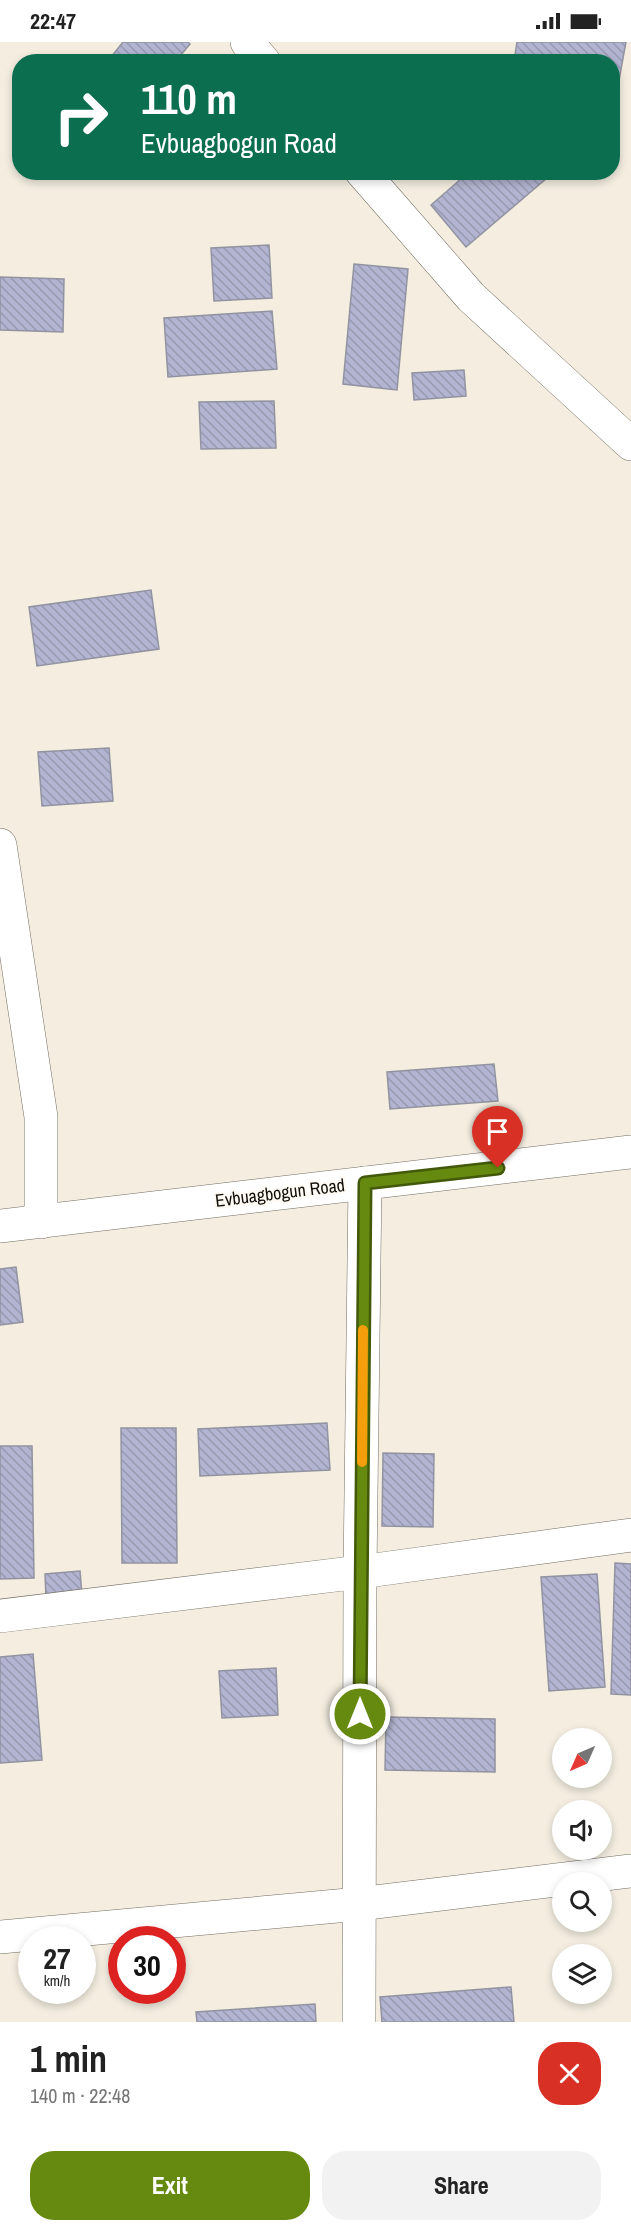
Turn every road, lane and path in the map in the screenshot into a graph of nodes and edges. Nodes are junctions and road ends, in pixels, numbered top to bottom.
1 (247, 42) edge
2 (257, 54) edge
3 (369, 180) edge
4 (631, 444) edge
5 (0, 845) edge
6 (631, 1152) edge
7 (365, 1183) junction
8 (40, 1222) junction
9 (0, 1226) edge
10 (631, 1535) edge
11 (360, 1572) junction
12 (0, 1616) edge
13 (631, 1871) edge
14 (359, 1904) junction
15 (0, 1937) edge
16 (359, 2022) edge

1 - 2 street
3 - 4 street
5 - 8 street
6 - 7 street, Evbuagbogun Road
7 - 8 street, Evbuagbogun Road
7 - 11 street
8 - 9 street, Evbuagbogun Road
10 - 11 street
11 - 12 street
11 - 14 street
13 - 14 street
14 - 15 street
14 - 16 street

